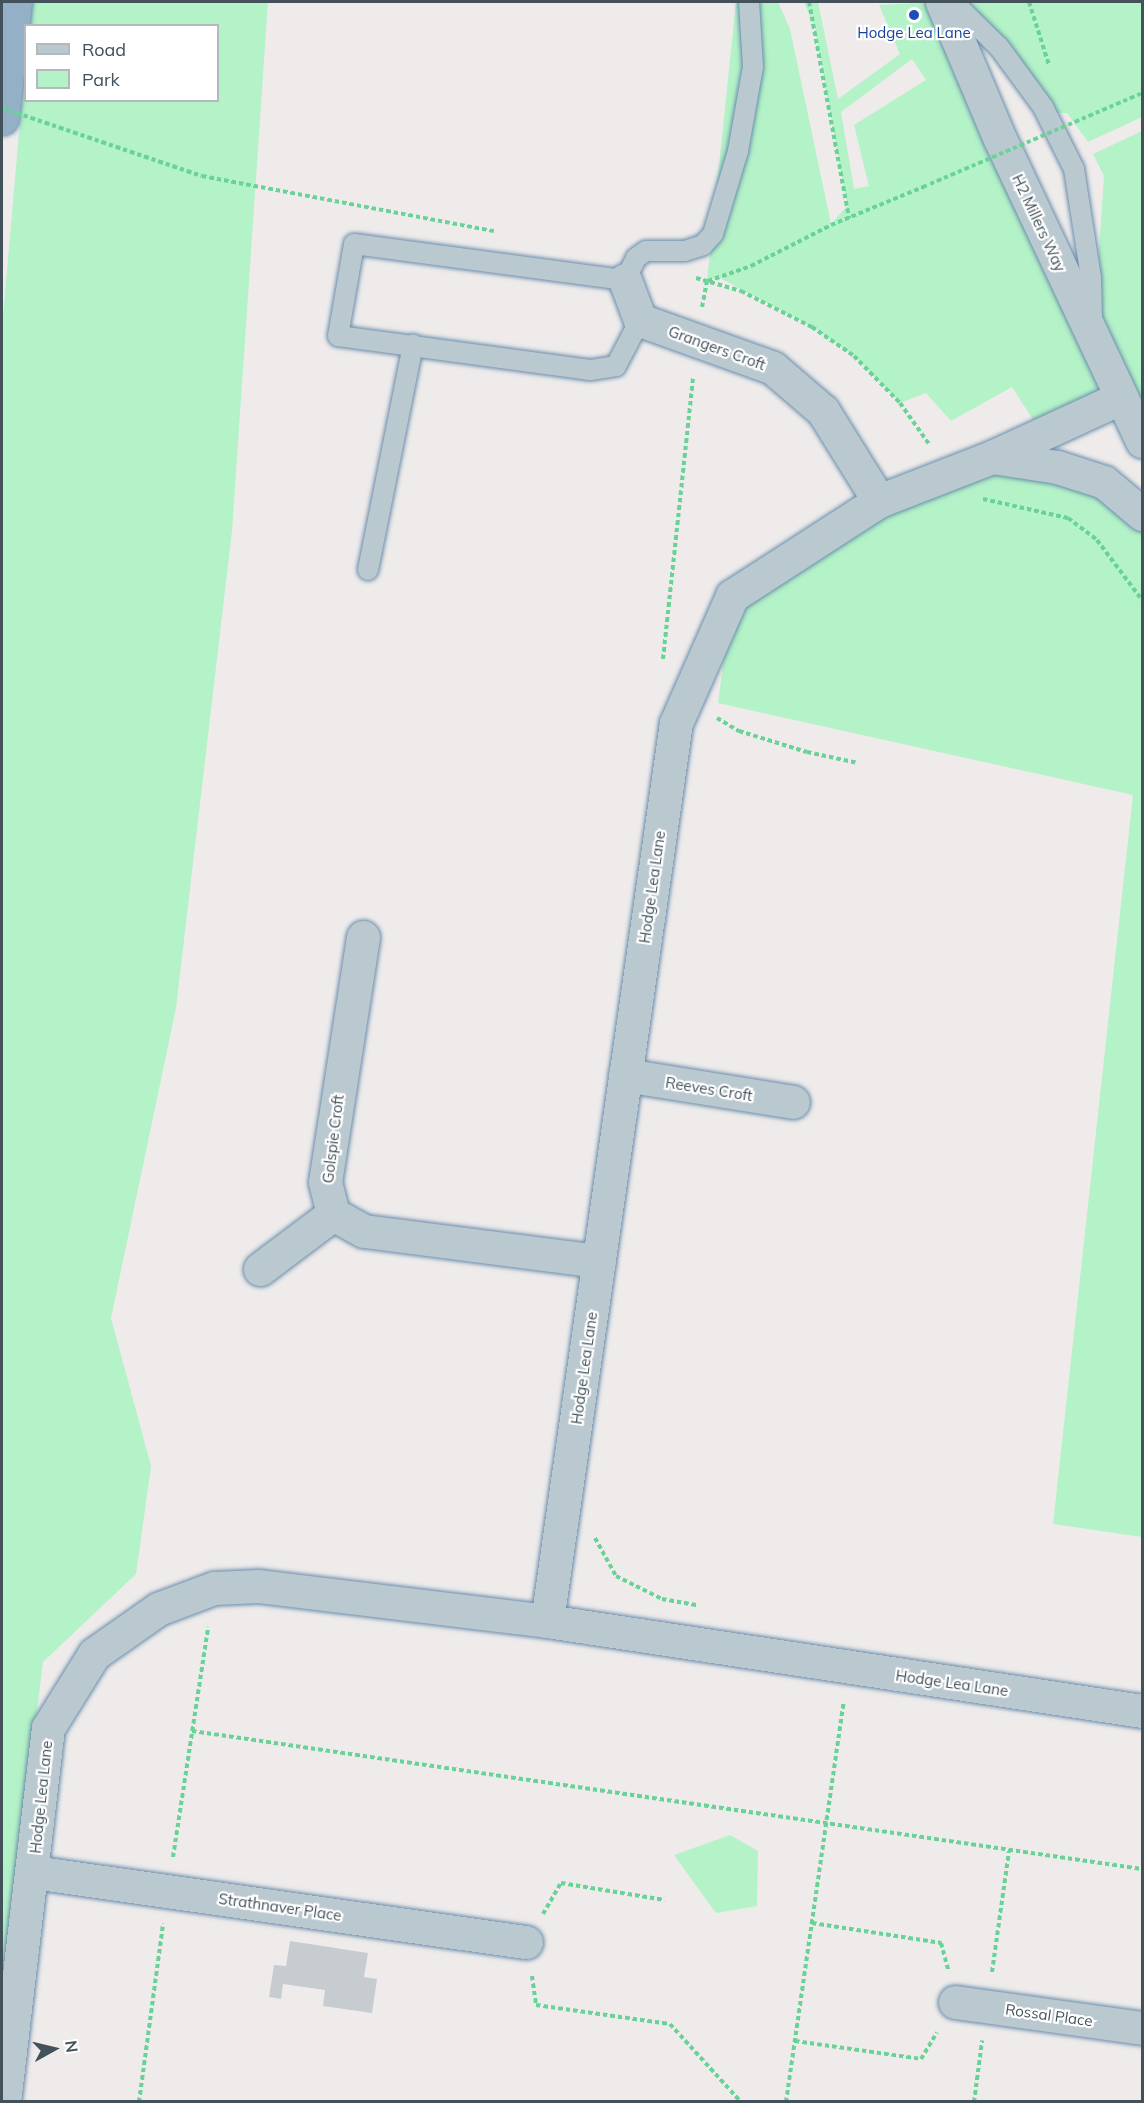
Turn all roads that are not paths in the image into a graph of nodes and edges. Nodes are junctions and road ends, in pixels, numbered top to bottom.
1 (15, 2) edge
2 (749, 2) edge
3 (942, 2) edge
4 (953, 2) edge
5 (2, 118) edge
6 (625, 280) junction
7 (640, 320) junction
8 (1093, 342) junction
9 (413, 344) junction
10 (1120, 398) junction
11 (1143, 441) edge
12 (992, 458) junction
13 (879, 501) junction
14 (1143, 514) edge
15 (368, 570) dead end
16 (363, 937) dead end
17 (625, 1075) junction
18 (793, 1102) dead end
19 (333, 1214) junction
20 (599, 1261) junction
21 (260, 1269) dead end
22 (547, 1621) junction
23 (1143, 1711) edge
24 (33, 1872) junction
25 (526, 1941) road end
26 (956, 2002) road end
27 (1143, 2028) edge
28 (4, 2102) edge

1 - 5 highway
2 - 6 lane
3 - 8 street, H2 Millers Way
4 - 8 lane
6 - 7 street
6 - 9 lane
7 - 9 lane
7 - 13 street, Grangers Croft
8 - 10 street, H2 Millers Way
9 - 15 lane
10 - 11 street, H2 Millers Way
10 - 12 street, Hodge Lea Lane
12 - 13 street, Hodge Lea Lane
12 - 14 street
13 - 17 street, Hodge Lea Lane
16 - 19 street, Golspie Croft
17 - 18 street, Reeves Croft
17 - 20 street, Hodge Lea Lane
19 - 20 street
19 - 21 street
20 - 22 street, Hodge Lea Lane
22 - 23 street, Hodge Lea Lane
22 - 24 street, Hodge Lea Lane
24 - 25 street, Strathnaver Place
24 - 28 street, Hodge Lea Lane
26 - 27 street, Rossal Place

